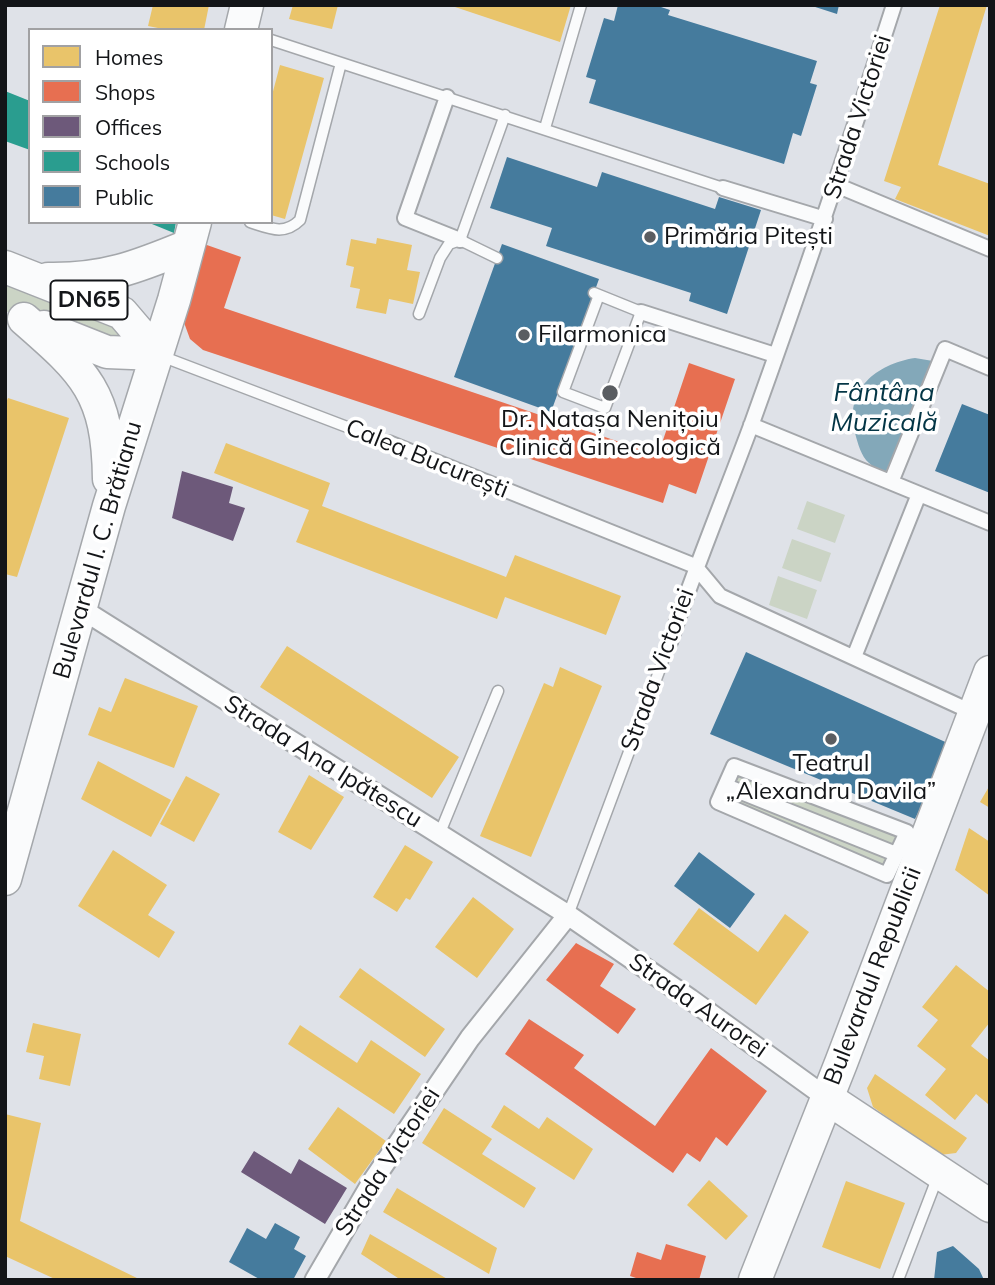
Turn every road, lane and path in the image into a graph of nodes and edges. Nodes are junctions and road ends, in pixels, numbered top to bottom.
1 (247, 5) edge
2 (581, 5) edge
3 (894, 5) edge
4 (242, 28) edge
5 (273, 41) edge
6 (341, 63) junction
7 (447, 97) junction
8 (505, 115) junction
9 (545, 128) junction
10 (836, 185) junction
11 (723, 188) joint
12 (825, 219) junction
13 (256, 224) edge
14 (192, 234) edge
15 (460, 240) junction
16 (990, 249) edge
17 (497, 258) dead end
18 (19, 273) edge
19 (641, 312) junction
20 (419, 314) dead end
21 (15, 315) edge
22 (157, 354) junction
23 (775, 355) junction
24 (989, 364) edge
25 (751, 425) junction
26 (390, 443) joint
27 (891, 482) junction
28 (919, 494) junction
29 (109, 506) junction
30 (990, 523) edge
31 (695, 566) junction
32 (80, 608) junction
33 (670, 642) joint
34 (854, 657) junction
35 (990, 672) edge
36 (498, 691) dead end
37 (974, 713) junction
38 (726, 786) junction
39 (439, 835) junction
40 (896, 854) junction
41 (5, 879) edge
42 (568, 915) junction
43 (827, 1098) junction
44 (940, 1172) junction
45 (990, 1206) edge
46 (315, 1280) edge
47 (755, 1280) edge
48 (898, 1280) edge

1 - 4 main road
2 - 9 lane
3 - 10 street, Strada Victoriei
5 - 6 lane
6 - 7 lane
6 - 13 lane
7 - 8 lane
7 - 15 street
8 - 9 lane
8 - 15 lane
9 - 11 lane
10 - 12 street, Strada Victoriei
10 - 16 street
11 - 12 street
12 - 23 street, Strada Victoriei
14 - 18 main road, DN65
14 - 22 main road, Bulevardul I. C. Brătianu / DN65
15 - 17 lane
15 - 20 lane
18 - 22 main road, Calea București / DN65
19 - 19 lane
19 - 23 street
21 - 22 main road, Calea București
21 - 29 main road
22 - 26 lane, Calea București
22 - 29 main road, Bulevardul I. C. Brătianu
23 - 25 street, Strada Victoriei
24 - 27 street
25 - 27 street
25 - 31 street, Strada Victoriei
26 - 31 street, Calea București
27 - 28 street
28 - 30 street
28 - 34 street
29 - 32 main road, Bulevardul I. C. Brătianu
31 - 33 street, Strada Victoriei
31 - 34 street
32 - 39 street, Strada Ana Ipătescu
32 - 41 main road, Bulevardul I. C. Brătianu
33 - 42 lane, Strada Victoriei
34 - 37 street
35 - 37 main road, Bulevardul Republicii
36 - 39 lane
37 - 43 main road, Bulevardul Republicii
38 - 40 street
38 - 40 street
38 - 40 street
39 - 42 street, Strada Ana Ipătescu
42 - 43 street, Strada Aurorei
42 - 46 street, Strada Victoriei
43 - 44 main road
43 - 47 main road, Bulevardul Republicii
44 - 45 main road
44 - 48 lane

